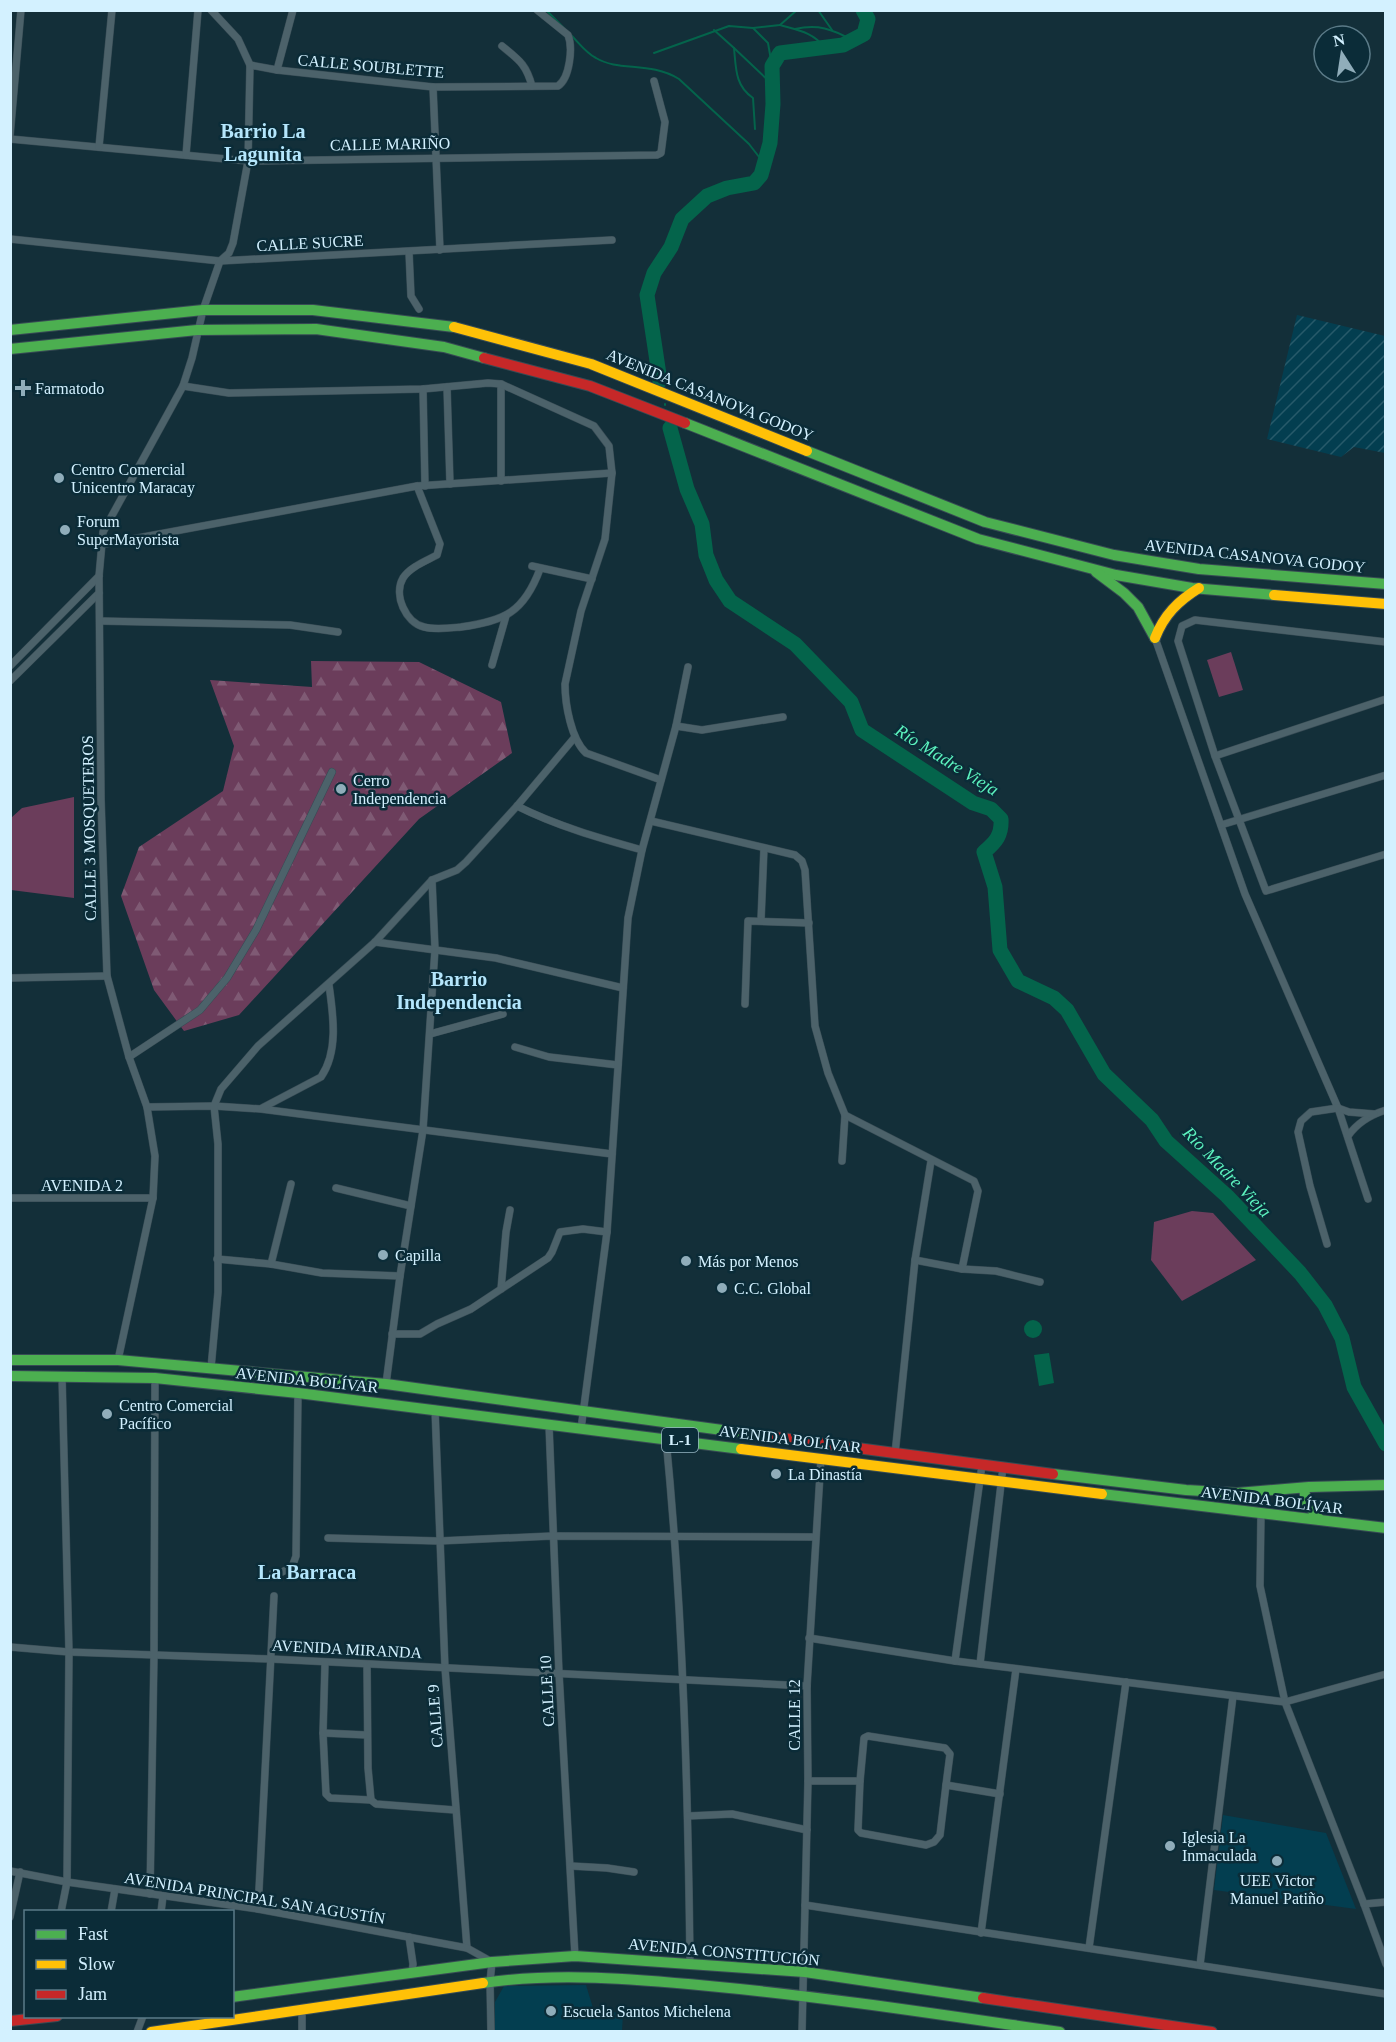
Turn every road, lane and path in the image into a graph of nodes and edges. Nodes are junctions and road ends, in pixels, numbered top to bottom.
1 (21, 10) edge
2 (112, 10) edge
3 (198, 10) edge
4 (211, 10) edge
5 (293, 10) edge
6 (537, 10) edge
7 (502, 46) dead end
8 (14, 51) edge
9 (250, 65) junction
10 (277, 70) junction
11 (654, 81) dead end
12 (532, 86) junction
13 (433, 87) junction
14 (10, 137) edge
15 (99, 147) junction
16 (186, 155) junction
17 (436, 157) junction
18 (248, 161) junction
19 (10, 239) edge
20 (612, 240) dead end
21 (440, 250) junction
22 (409, 252) junction
23 (220, 261) junction
24 (203, 309) junction
25 (419, 309) dead end
26 (10, 330) edge
27 (197, 330) junction
28 (10, 349) edge
29 (501, 384) junction
30 (183, 386) junction
31 (447, 387) junction
32 (423, 389) junction
33 (612, 473) junction
34 (501, 481) junction
35 (450, 484) junction
36 (417, 486) junction
37 (425, 486) junction
38 (100, 545) junction
39 (532, 566) dead end
40 (540, 569) junction
41 (1093, 569) junction
42 (99, 576) junction
43 (592, 579) junction
44 (1386, 584) edge
45 (1200, 588) junction
46 (99, 593) junction
47 (1386, 604) edge
48 (506, 616) junction
49 (100, 621) junction
50 (338, 632) dead end
51 (1155, 638) junction
52 (1386, 642) edge
53 (492, 664) dead end
54 (10, 666) edge
55 (688, 667) dead end
56 (10, 681) edge
57 (1386, 699) edge
58 (783, 717) dead end
59 (676, 726) junction
60 (575, 737) junction
61 (1215, 756) junction
62 (332, 772) dead end
63 (1386, 775) edge
64 (662, 780) junction
65 (517, 806) junction
66 (1239, 820) junction
67 (651, 821) junction
68 (1221, 825) junction
69 (764, 848) junction
70 (642, 850) junction
71 (1386, 854) edge
72 (432, 880) junction
73 (761, 920) junction
74 (809, 923) junction
75 (375, 942) junction
76 (435, 949) junction
77 (107, 976) junction
78 (10, 978) edge
79 (329, 984) junction
80 (623, 988) junction
81 (745, 1004) dead end
82 (503, 1014) dead end
83 (430, 1034) junction
84 (515, 1047) dead end
85 (129, 1057) junction
86 (618, 1065) junction
87 (214, 1106) junction
88 (147, 1107) junction
89 (1338, 1108) junction
90 (261, 1109) junction
91 (1386, 1110) edge
92 (1374, 1114) junction
93 (845, 1115) junction
94 (423, 1130) junction
95 (1348, 1136) junction
96 (612, 1154) junction
97 (842, 1161) dead end
98 (931, 1161) junction
99 (291, 1184) dead end
100 (336, 1188) dead end
101 (10, 1198) edge
102 (153, 1198) junction
103 (1368, 1199) dead end
104 (411, 1206) junction
105 (510, 1210) dead end
106 (607, 1232) junction
107 (1328, 1244) dead end
108 (217, 1258) junction
109 (915, 1260) junction
110 (271, 1264) junction
111 (963, 1269) junction
112 (400, 1276) junction
113 (1040, 1281) dead end
114 (501, 1289) junction
115 (392, 1334) junction
116 (10, 1360) edge
117 (118, 1360) junction
118 (212, 1368) junction
119 (62, 1376) junction
120 (10, 1377) edge
121 (155, 1378) junction
122 (386, 1384) junction
123 (298, 1393) junction
124 (435, 1409) junction
125 (583, 1412) junction
126 (549, 1425) junction
127 (581, 1429) junction
128 (666, 1439) junction
129 (895, 1454) junction
130 (821, 1458) junction
131 (982, 1465) junction
132 (1003, 1467) junction
133 (980, 1479) junction
134 (1001, 1482) junction
135 (1386, 1485) edge
136 (1307, 1487) junction
137 (1261, 1514) junction
138 (1320, 1520) junction
139 (1386, 1528) edge
140 (552, 1536) junction
141 (676, 1537) junction
142 (815, 1537) junction
143 (328, 1538) dead end
144 (439, 1541) junction
145 (273, 1573) dead end
146 (274, 1596) dead end
147 (808, 1638) junction
148 (10, 1647) edge
149 (69, 1652) junction
150 (154, 1655) junction
151 (271, 1659) junction
152 (955, 1661) junction
153 (325, 1663) junction
154 (980, 1664) junction
155 (367, 1665) junction
156 (445, 1668) junction
157 (1016, 1669) junction
158 (559, 1673) junction
159 (1386, 1674) edge
160 (683, 1680) junction
161 (1126, 1682) junction
162 (807, 1686) junction
163 (1233, 1696) junction
164 (1285, 1702) junction
165 (323, 1733) junction
166 (367, 1735) junction
167 (808, 1781) junction
168 (860, 1781) junction
169 (946, 1785) junction
170 (1000, 1794) junction
171 (371, 1800) junction
172 (455, 1810) junction
173 (688, 1816) junction
174 (807, 1830) junction
175 (571, 1866) junction
176 (10, 1871) edge
177 (20, 1872) junction
178 (634, 1872) dead end
179 (67, 1882) junction
180 (115, 1889) junction
181 (150, 1894) junction
182 (163, 1896) junction
183 (1386, 1902) edge
184 (1364, 1904) junction
185 (805, 1905) junction
186 (258, 1909) junction
187 (61, 1910) edge
188 (111, 1910) edge
189 (161, 1910) edge
190 (10, 1917) edge
191 (981, 1933) junction
192 (409, 1937) junction
193 (466, 1948) junction
194 (1089, 1948) junction
195 (575, 1956) junction
196 (492, 1962) junction
197 (690, 1963) junction
198 (1386, 1964) edge
199 (1200, 1965) junction
200 (805, 1972) junction
201 (412, 1973) junction
202 (490, 1982) junction
203 (1386, 1994) edge
204 (804, 1995) junction
205 (234, 1997) edge
206 (302, 2010) junction
207 (38, 2018) edge
208 (10, 2021) edge
209 (219, 2027) edge
210 (151, 2031) edge
211 (302, 2031) edge
212 (491, 2031) edge
213 (802, 2031) edge
214 (1060, 2031) edge
215 (1212, 2031) edge

1 - 8 street
2 - 15 street
3 - 16 street
4 - 9 street
5 - 10 street
6 - 12 street, CALLE SOUBLETTE
7 - 12 street
8 - 14 street
9 - 10 street, CALLE SOUBLETTE
9 - 18 street, CALLE 3 MOSQUETEROS
10 - 13 street, CALLE SOUBLETTE
11 - 17 street, CALLE MARIÑO
12 - 13 street, CALLE SOUBLETTE
13 - 17 street
14 - 15 street, CALLE MARIÑO
15 - 16 street, CALLE MARIÑO
16 - 18 street, CALLE MARIÑO
17 - 18 street, CALLE MARIÑO
17 - 21 street
18 - 23 street, CALLE 3 MOSQUETEROS
19 - 23 street, CALLE SUCRE
20 - 21 street, CALLE SUCRE
21 - 22 street, CALLE SUCRE
22 - 23 street, CALLE SUCRE
22 - 25 street
23 - 24 street, CALLE 3 MOSQUETEROS
24 - 26 street, AVENIDA CASANOVA GODOY
24 - 27 street, CALLE 3 MOSQUETEROS
24 - 44 street, AVENIDA CASANOVA GODOY
27 - 28 street
27 - 30 street, CALLE 3 MOSQUETEROS
27 - 41 street
29 - 31 street
29 - 33 street
29 - 34 street
30 - 32 street
30 - 38 street, CALLE 3 MOSQUETEROS
31 - 32 street
31 - 35 street
32 - 37 street
33 - 34 street
33 - 43 street
34 - 35 street
35 - 37 street
36 - 37 street
36 - 38 street
36 - 48 street
38 - 42 street, CALLE 3 MOSQUETEROS
39 - 40 street
40 - 43 street
40 - 48 street
41 - 45 street
41 - 51 street
42 - 46 street, CALLE 3 MOSQUETEROS
42 - 54 street
43 - 60 street
45 - 47 street
45 - 51 street
46 - 49 street, CALLE 3 MOSQUETEROS
46 - 56 street
48 - 53 street
49 - 50 street
49 - 77 street, CALLE 3 MOSQUETEROS
51 - 68 street
52 - 61 street
55 - 59 street
57 - 61 street
58 - 59 street
59 - 64 street
60 - 64 street
60 - 65 street
61 - 66 street
62 - 85 street
63 - 66 street
64 - 67 street
65 - 70 street
65 - 72 street
66 - 68 street
66 - 71 street
67 - 69 street
67 - 70 street
68 - 89 street
69 - 73 street
69 - 74 street
70 - 80 street
72 - 75 street
72 - 76 street
73 - 74 street
73 - 81 street
74 - 93 street
75 - 76 street
75 - 79 street
76 - 80 street
76 - 83 street
77 - 78 street
77 - 85 street, CALLE 3 MOSQUETEROS
79 - 87 street
79 - 90 street
80 - 86 street
82 - 83 street
83 - 94 street
84 - 86 street
85 - 88 street, CALLE 3 MOSQUETEROS
86 - 96 street
87 - 88 street
87 - 90 street
87 - 108 street
88 - 102 street, CALLE 3 MOSQUETEROS
89 - 92 street
89 - 95 street
89 - 107 street
90 - 94 street
91 - 92 street
92 - 95 street
93 - 97 street
93 - 98 street
94 - 96 street
94 - 104 street
95 - 103 street
96 - 106 street
98 - 109 street
98 - 111 street
99 - 110 street
100 - 104 street
101 - 102 street, AVENIDA 2
102 - 117 street, CALLE 3 MOSQUETEROS
104 - 112 street
105 - 114 street
106 - 114 street
106 - 125 street
108 - 110 street
108 - 118 street
109 - 111 street
109 - 129 street
110 - 112 street
111 - 113 street
112 - 115 street
114 - 115 street
115 - 122 street
116 - 117 street, AVENIDA BOLÍVAR / L-1
117 - 118 street, AVENIDA BOLÍVAR / L-1
118 - 122 street, AVENIDA BOLÍVAR / L-1
119 - 120 street, AVENIDA BOLÍVAR / L-1
119 - 121 street, AVENIDA BOLÍVAR / L-1
119 - 149 street
121 - 123 street, AVENIDA BOLÍVAR / L-1
121 - 150 street
122 - 125 street, AVENIDA BOLÍVAR / L-1
123 - 124 street, AVENIDA BOLÍVAR / L-1
123 - 145 street
124 - 126 street, AVENIDA BOLÍVAR / L-1
124 - 144 street, CALLE 9
125 - 127 street
125 - 129 street, AVENIDA BOLÍVAR / L-1
126 - 127 street, AVENIDA BOLÍVAR / L-1
126 - 140 street, CALLE 10
127 - 128 street, AVENIDA BOLÍVAR / L-1
128 - 130 street, AVENIDA BOLÍVAR / L-1
128 - 141 street
129 - 131 street, AVENIDA BOLÍVAR / L-1
130 - 133 street, AVENIDA BOLÍVAR / L-1
130 - 142 street, CALLE 12
131 - 132 street, AVENIDA BOLÍVAR / L-1
131 - 133 street
132 - 134 street
132 - 136 street, AVENIDA BOLÍVAR / L-1
133 - 134 street, AVENIDA BOLÍVAR / L-1
133 - 152 street
134 - 137 street, AVENIDA BOLÍVAR / L-1
134 - 154 street
135 - 136 street, AVENIDA BOLÍVAR / L-1
136 - 138 street
137 - 138 street, AVENIDA BOLÍVAR / L-1
137 - 164 street
138 - 139 street, AVENIDA BOLÍVAR / L-1
140 - 141 street
140 - 144 street
140 - 158 street, CALLE 10
141 - 142 street
141 - 160 street
142 - 147 street, CALLE 12
143 - 144 street
144 - 156 street, CALLE 9
146 - 151 street
147 - 152 street
147 - 162 street, CALLE 12
148 - 149 street, AVENIDA MIRANDA
149 - 150 street, AVENIDA MIRANDA
149 - 179 street
150 - 151 street, AVENIDA MIRANDA
150 - 181 street
151 - 153 street, AVENIDA MIRANDA
151 - 186 street
152 - 154 street
153 - 155 street, AVENIDA MIRANDA
153 - 165 street
154 - 157 street
155 - 156 street, AVENIDA MIRANDA
155 - 166 street
156 - 158 street, AVENIDA MIRANDA
156 - 172 street, CALLE 9
157 - 161 street
157 - 170 street
158 - 160 street, AVENIDA MIRANDA
158 - 175 street, CALLE 10
159 - 164 street
160 - 162 street, AVENIDA MIRANDA
160 - 173 street
161 - 163 street
161 - 194 street
162 - 167 street, CALLE 12
163 - 164 street
163 - 199 street
164 - 184 street
165 - 166 street
165 - 171 street
166 - 171 street
167 - 168 street
167 - 174 street, CALLE 12
168 - 169 street
168 - 169 street
169 - 170 street
170 - 191 street
171 - 172 street
172 - 193 street, CALLE 9
173 - 174 street
173 - 197 street
174 - 185 street, CALLE 12
175 - 178 street
175 - 195 street, CALLE 10
176 - 177 street, AVENIDA PRINCIPAL SAN AGUSTÍN
177 - 179 street, AVENIDA PRINCIPAL SAN AGUSTÍN
177 - 190 street
179 - 180 street, AVENIDA PRINCIPAL SAN AGUSTÍN
179 - 187 street
180 - 181 street, AVENIDA PRINCIPAL SAN AGUSTÍN
180 - 188 street
181 - 182 street, AVENIDA PRINCIPAL SAN AGUSTÍN
182 - 186 street, AVENIDA PRINCIPAL SAN AGUSTÍN
182 - 189 street
183 - 184 street
184 - 198 street
185 - 191 street
185 - 200 street, CALLE 12
186 - 192 street, AVENIDA PRINCIPAL SAN AGUSTÍN
191 - 194 street
192 - 193 street, AVENIDA PRINCIPAL SAN AGUSTÍN
192 - 201 street
193 - 196 street, AVENIDA PRINCIPAL SAN AGUSTÍN
194 - 199 street
195 - 196 street, AVENIDA CONSTITUCIÓN
195 - 197 street, AVENIDA CONSTITUCIÓN
196 - 201 street, AVENIDA CONSTITUCIÓN
196 - 202 street
197 - 200 street, AVENIDA CONSTITUCIÓN
199 - 203 street
200 - 204 street, CALLE 12
200 - 215 street, AVENIDA CONSTITUCIÓN
201 - 205 street, AVENIDA CONSTITUCIÓN
202 - 204 street
202 - 206 street
202 - 212 street
204 - 213 street
204 - 214 street
206 - 209 street
206 - 211 street
207 - 208 street
209 - 210 street

